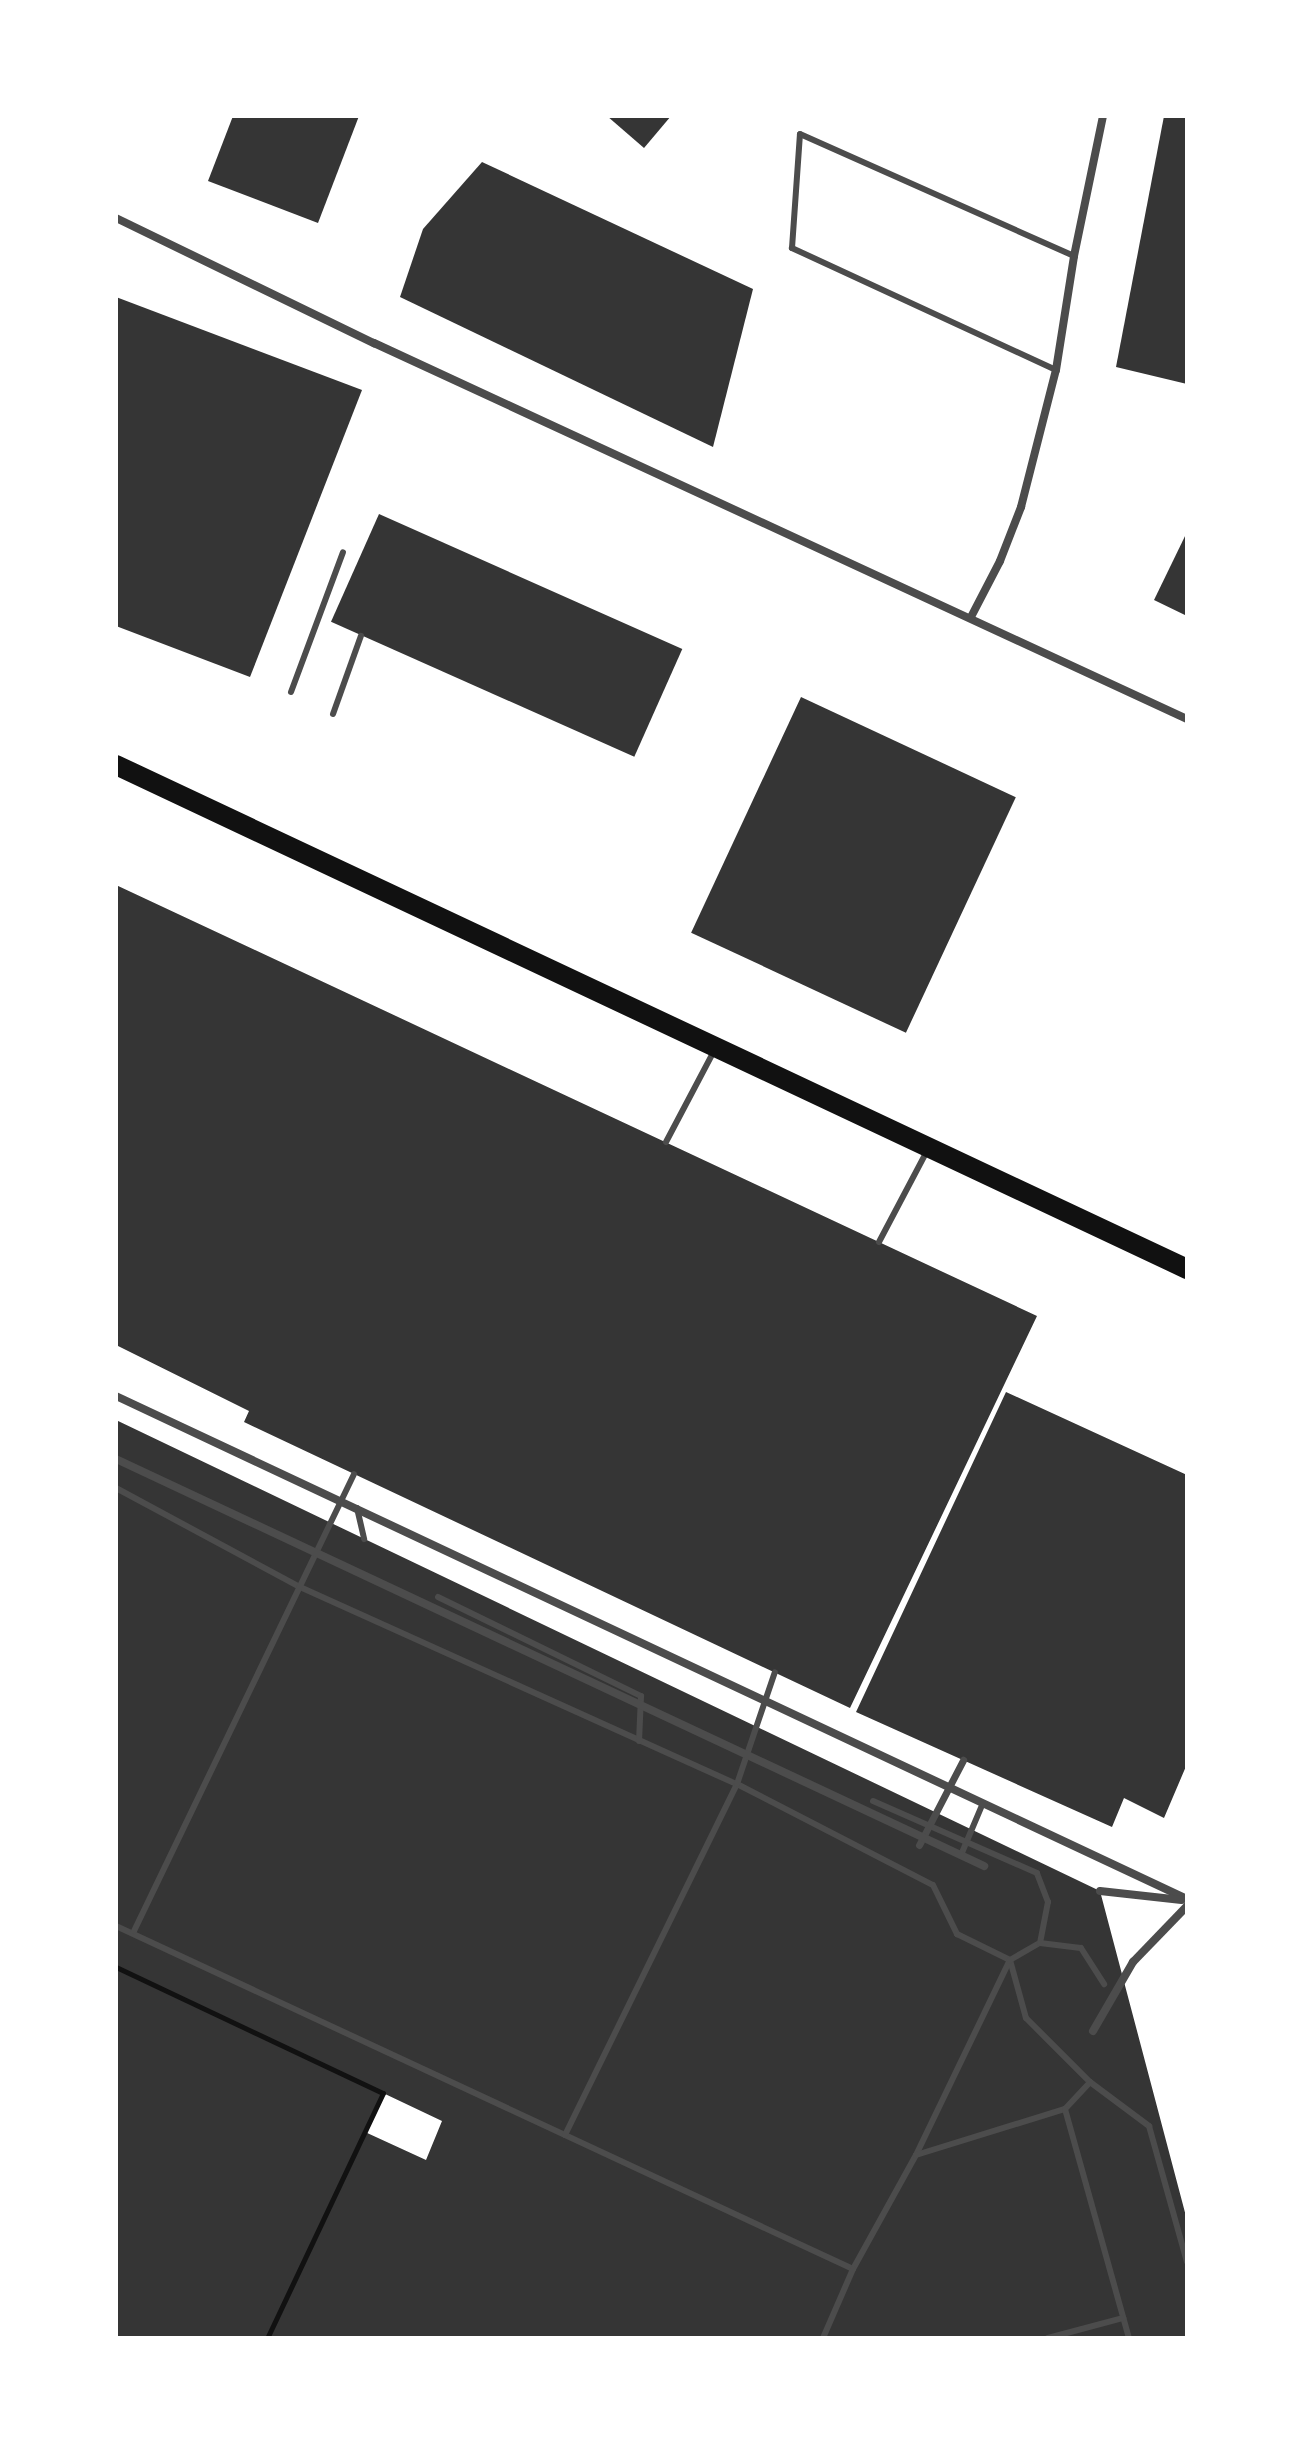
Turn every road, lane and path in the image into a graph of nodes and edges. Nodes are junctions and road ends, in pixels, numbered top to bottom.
1 (1103, 116) edge
2 (116, 218) edge
3 (1074, 256) junction
4 (1056, 370) junction
5 (343, 552) dead end
6 (971, 617) junction
7 (361, 636) dead end
8 (291, 692) dead end
9 (333, 714) dead end
10 (1187, 719) edge
11 (116, 765) edge
12 (716, 1048) junction
13 (666, 1142) dead end
14 (928, 1148) junction
15 (879, 1242) dead end
16 (1187, 1269) edge
17 (116, 1396) edge
18 (116, 1459) edge
19 (354, 1474) dead end
20 (116, 1488) edge
21 (357, 1507) junction
22 (364, 1539) dead end
23 (300, 1587) junction
24 (438, 1597) dead end
25 (775, 1672) dead end
26 (639, 1741) junction
27 (961, 1763) dead end
28 (737, 1784) junction
29 (873, 1801) dead end
30 (983, 1803) junction
31 (919, 1845) dead end
32 (961, 1855) junction
33 (984, 1866) dead end
34 (1100, 1891) dead end
35 (1187, 1902) edge
36 (116, 1926) edge
37 (134, 1931) dead end
38 (1040, 1943) junction
39 (1010, 1960) junction
40 (116, 1967) edge
41 (1104, 1984) dead end
42 (1093, 2031) dead end
43 (1090, 2082) junction
44 (1065, 2109) junction
45 (565, 2135) junction
46 (916, 2155) junction
47 (1187, 2262) edge
48 (853, 2269) junction
49 (1123, 2318) junction
50 (267, 2338) edge
51 (823, 2338) edge
52 (1048, 2338) edge
53 (1129, 2338) edge

1 - 3 street
2 - 6 street
3 - 4 street
3 - 4 lane
4 - 6 street
5 - 8 lane
6 - 10 street
7 - 9 lane
11 - 12 main road
12 - 13 lane
12 - 14 main road
14 - 15 lane
14 - 16 main road
17 - 21 street
18 - 32 street
19 - 23 lane
20 - 23 lane
21 - 22 lane
21 - 30 street
23 - 26 lane
23 - 37 lane
24 - 26 lane
25 - 28 lane
26 - 28 lane
27 - 31 street
28 - 39 lane
28 - 45 lane
29 - 38 lane
30 - 32 lane
30 - 35 street
32 - 33 street
34 - 35 street
35 - 42 street
36 - 45 lane
38 - 39 lane
38 - 41 lane
39 - 43 lane
39 - 46 lane
40 - 50 path
43 - 44 lane
43 - 47 lane
44 - 46 lane
44 - 49 lane
45 - 48 lane
46 - 48 lane
48 - 51 lane
49 - 52 lane
49 - 53 lane

